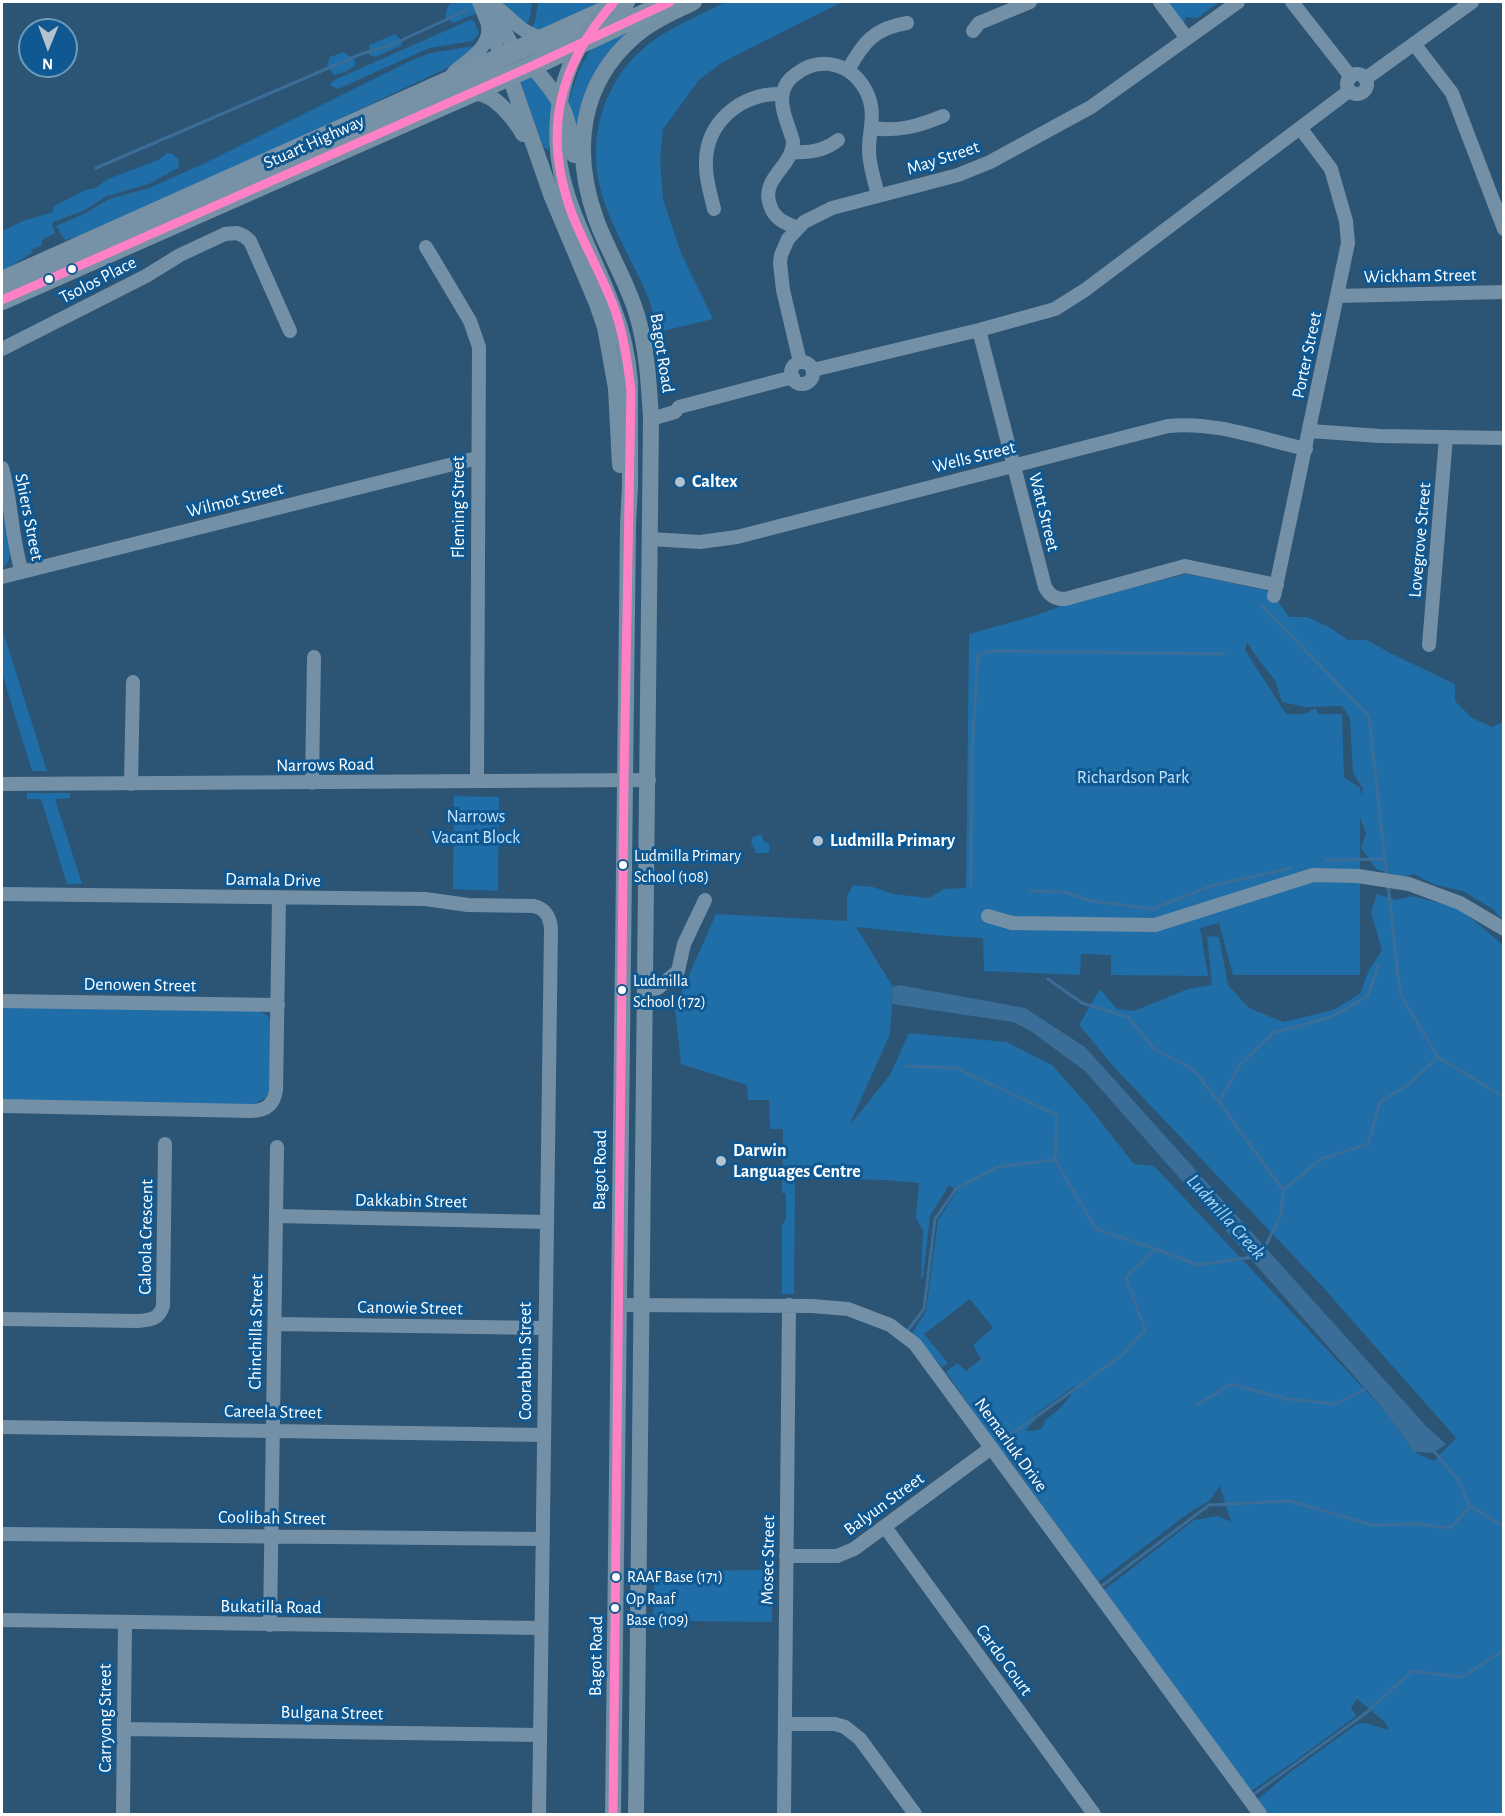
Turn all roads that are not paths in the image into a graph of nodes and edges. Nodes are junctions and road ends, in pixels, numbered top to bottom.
1 (486, 2) edge
2 (614, 2) edge
3 (626, 2) edge
4 (670, 2) edge
5 (694, 2) edge
6 (1030, 2) edge
7 (1160, 2) edge
8 (1238, 2) edge
9 (1292, 2) edge
10 (1471, 2) edge
11 (1015, 4) edge
12 (907, 23) dead end
13 (488, 27) junction
14 (973, 31) dead end
15 (1186, 37) junction
16 (544, 38) junction
17 (1414, 45) junction
18 (508, 61) junction
19 (532, 66) junction
20 (848, 70) junction
21 (448, 81) junction
22 (1350, 84) junction
23 (470, 92) junction
24 (782, 94) junction
25 (943, 116) dead end
26 (872, 128) junction
27 (1301, 129) junction
28 (838, 140) dead end
29 (792, 152) junction
30 (878, 196) junction
31 (714, 208) dead end
32 (597, 221) junction
33 (798, 228) junction
34 (1503, 229) edge
35 (426, 247) dead end
36 (577, 257) junction
37 (2, 281) edge
38 (1503, 292) edge
39 (1338, 296) junction
40 (2, 300) edge
41 (979, 330) junction
42 (290, 332) dead end
43 (2, 349) edge
44 (800, 362) junction
45 (813, 370) junction
46 (793, 377) junction
47 (651, 418) junction
48 (1310, 430) junction
49 (1446, 437) junction
50 (1503, 438) edge
51 (1306, 450) junction
52 (477, 458) junction
53 (1014, 466) junction
54 (2, 468) edge
55 (628, 525) junction
56 (650, 539) junction
57 (22, 572) junction
58 (2, 578) edge
59 (1052, 596) joint
60 (1429, 645) dead end
61 (314, 657) dead end
62 (133, 682) dead end
63 (624, 780) junction
64 (649, 780) junction
65 (477, 781) junction
66 (312, 783) junction
67 (2, 784) edge
68 (131, 784) junction
69 (2, 894) edge
70 (279, 898) junction
71 (705, 900) dead end
72 (543, 909) joint
73 (988, 916) dead end
74 (1503, 929) edge
75 (646, 990) junction
76 (2, 1001) edge
77 (278, 1005) junction
78 (2, 1106) edge
79 (165, 1144) dead end
80 (277, 1147) dead end
81 (276, 1216) junction
82 (546, 1221) junction
83 (618, 1305) junction
84 (643, 1305) junction
85 (789, 1305) junction
86 (2, 1319) edge
87 (274, 1324) junction
88 (544, 1328) junction
89 (2, 1427) edge
90 (273, 1430) junction
91 (544, 1435) junction
92 (991, 1448) junction
93 (885, 1527) junction
94 (2, 1534) edge
95 (272, 1535) junction
96 (543, 1539) junction
97 (786, 1556) junction
98 (2, 1620) edge
99 (125, 1623) junction
100 (270, 1625) junction
101 (541, 1628) junction
102 (785, 1724) junction
103 (124, 1729) junction
104 (540, 1734) junction
105 (123, 1815) edge
106 (539, 1815) edge
107 (613, 1815) edge
108 (636, 1815) edge
109 (784, 1815) edge
110 (915, 1815) edge
111 (1094, 1815) edge
112 (1260, 1815) edge

1 - 13 street
1 - 16 street
1 - 18 street
2 - 55 main road, Bagot Road, bridge
3 - 16 highway, Stuart Highway
4 - 19 highway, Stuart Highway
5 - 32 main road, Bagot Road
6 - 11 street
7 - 15 street
8 - 15 street, May Street
9 - 22 street
10 - 17 street
11 - 14 street
12 - 20 street
13 - 18 street
13 - 21 street
15 - 30 street, May Street
16 - 18 highway, Stuart Highway
17 - 22 street
17 - 34 street
18 - 19 highway, Stuart Highway
18 - 21 highway, Stuart Highway
18 - 23 highway, Stuart Highway
18 - 36 main road, Bagot Road
19 - 32 main road
20 - 24 street
20 - 26 street
21 - 37 highway, Stuart Highway
22 - 27 street
23 - 36 main road
23 - 40 highway, Stuart Highway
24 - 29 street
24 - 31 street
25 - 26 street
26 - 30 street
27 - 39 street, Porter Street
27 - 41 street
28 - 29 street
29 - 33 street
30 - 33 street, May Street
32 - 47 main road, Bagot Road
33 - 44 street, May Street
35 - 52 street, Fleming Street
36 - 55 main road, Bagot Road
38 - 39 street, Wickham Street
39 - 48 street, Porter Street
41 - 45 street
41 - 53 street, Watt Street
42 - 43 street, Tsolos Place
44 - 45 street
44 - 46 street
45 - 46 street
46 - 47 street
47 - 56 main road, Bagot Road
48 - 49 street
48 - 51 street, Porter Street
49 - 50 street
49 - 60 street, Lovegrove Street
51 - 53 street, Wells Street
51 - 59 street, Porter Street
52 - 57 street, Wilmot Street
52 - 65 street, Fleming Street
53 - 56 street, Wells Street
53 - 59 street, Watt Street
54 - 57 street, Shiers Street
55 - 63 main road, Bagot Road
56 - 64 main road, Bagot Road
57 - 58 street, Wilmot Street
61 - 66 street
62 - 68 street
63 - 64 street, Narrows Road
63 - 65 street, Narrows Road
63 - 83 main road, Bagot Road
64 - 75 main road, Bagot Road
65 - 66 street, Narrows Road
66 - 68 street, Narrows Road
67 - 68 street, Narrows Road
69 - 70 street, Damala Drive
70 - 72 street, Damala Drive
70 - 77 street
71 - 75 street
72 - 82 street, Coorabbin Street
73 - 74 street
75 - 84 main road, Bagot Road
76 - 77 street, Denowen Street
77 - 78 street
79 - 86 street, Caloola Crescent
80 - 81 street, Chinchilla Street
81 - 82 street, Dakkabin Street
81 - 87 street, Chinchilla Street
82 - 88 street, Coorabbin Street
83 - 84 street, Nemarluk Drive
83 - 107 main road, Bagot Road
84 - 85 street, Nemarluk Drive
84 - 108 main road, Bagot Road
85 - 92 street, Nemarluk Drive
85 - 97 street, Mosec Street
87 - 88 street, Canowie Street
87 - 90 street, Chinchilla Street
88 - 91 street, Coorabbin Street
89 - 90 street, Careela Street
90 - 91 street, Careela Street
90 - 95 street, Chinchilla Street
91 - 96 street, Coorabbin Street
92 - 93 street, Balyun Street
92 - 112 street, Nemarluk Drive
93 - 97 street, Balyun Street
93 - 111 street, Cardo Court
94 - 95 street, Coolibah Street
95 - 96 street, Coolibah Street
95 - 100 street, Chinchilla Street
96 - 101 street, Coorabbin Street
97 - 102 street, Mosec Street
98 - 99 street, Bukatilla Road
99 - 100 street, Bukatilla Road
99 - 103 street, Carryong Street
100 - 101 street, Bukatilla Road
101 - 104 street, Coorabbin Street
102 - 109 street, Mosec Street
102 - 110 street
103 - 104 street, Bulgana Street
103 - 105 street, Carryong Street
104 - 106 street, Coorabbin Street

